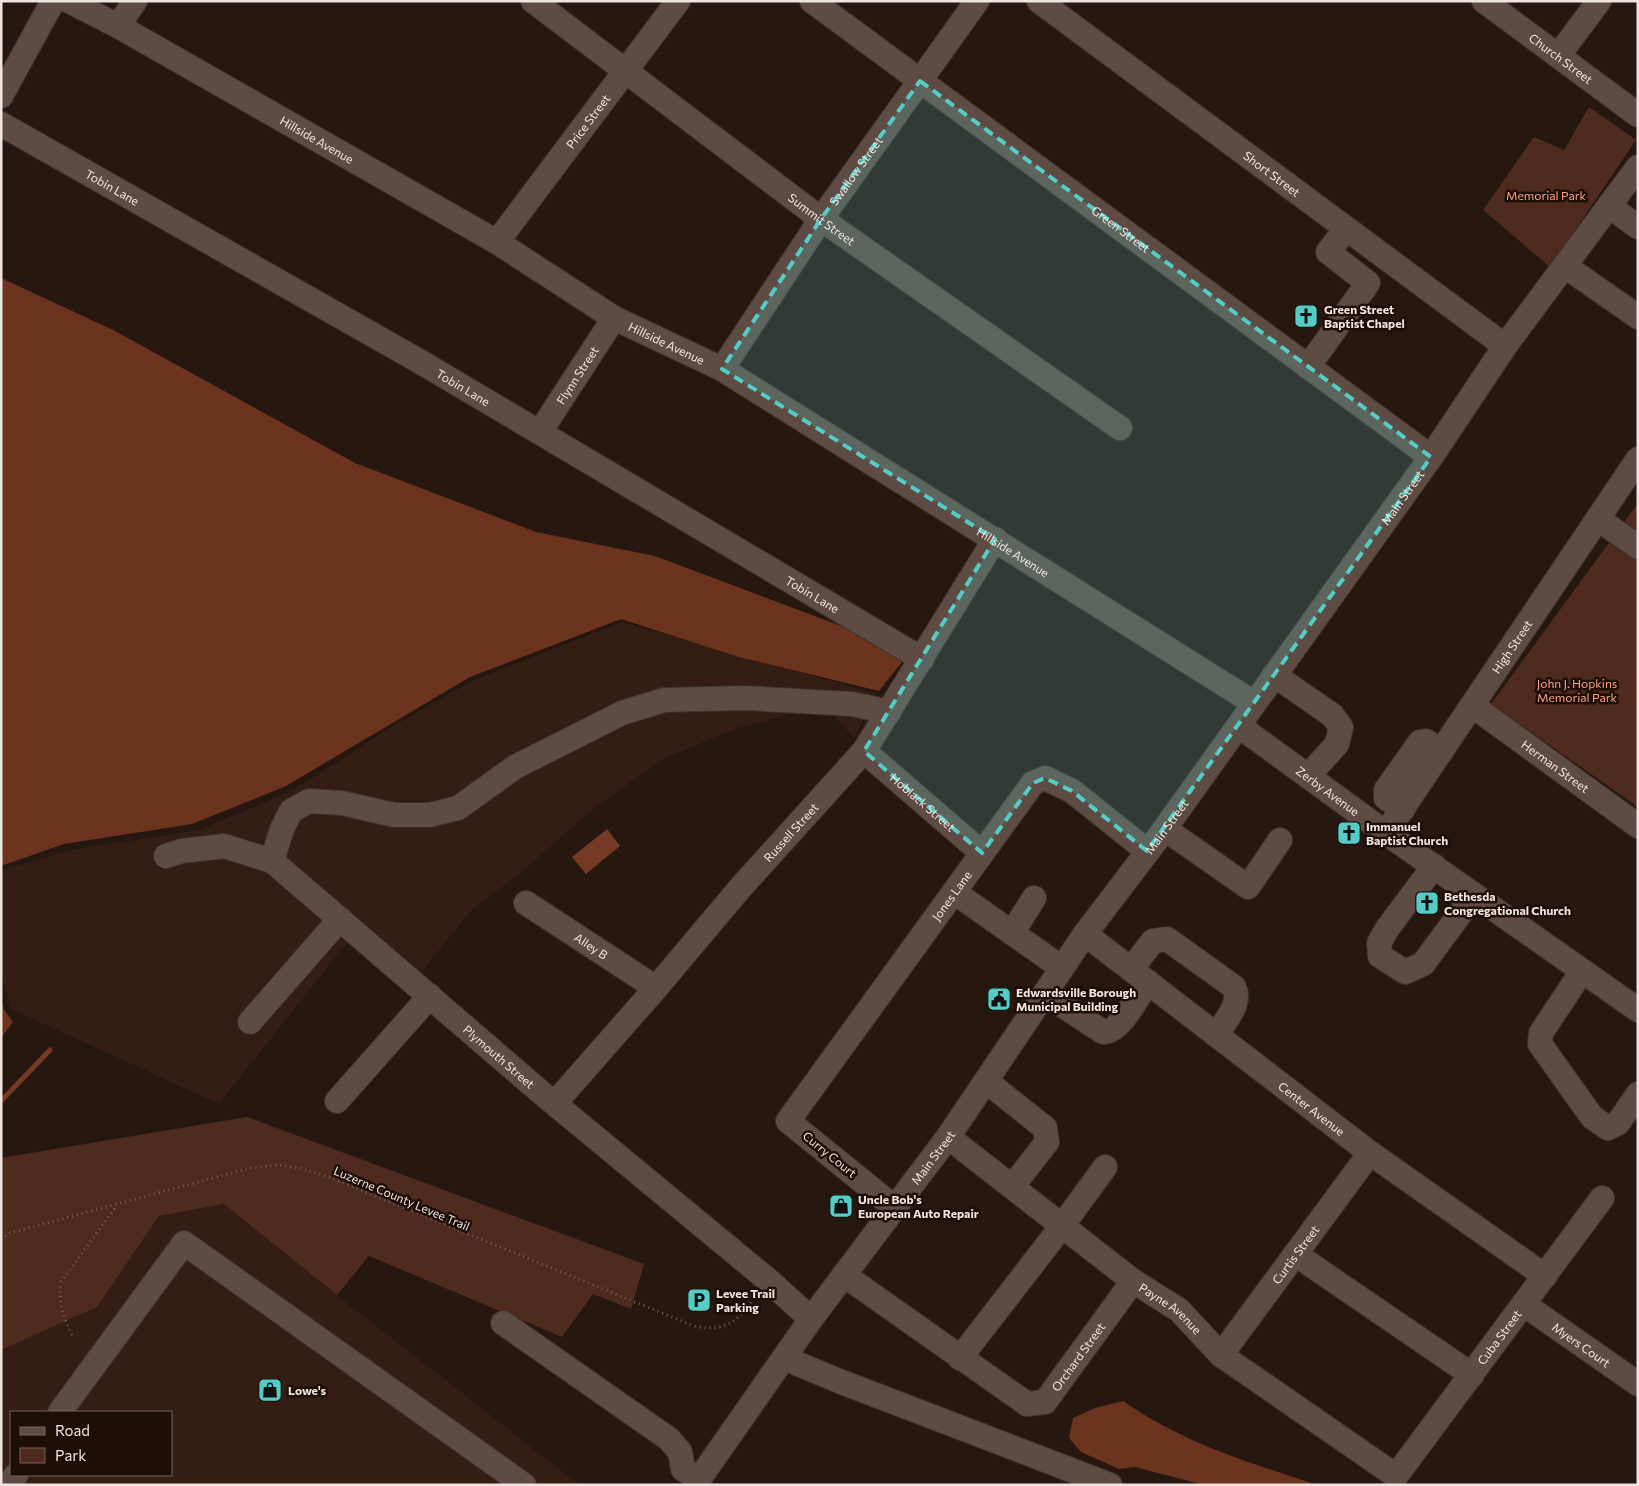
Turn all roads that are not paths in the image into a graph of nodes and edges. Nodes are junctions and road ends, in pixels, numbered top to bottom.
1 (53, 1) edge
2 (69, 1) edge
3 (135, 1) edge
4 (533, 1) edge
5 (678, 1) edge
6 (812, 1) edge
7 (977, 1) edge
8 (1039, 1) edge
9 (1484, 1) edge
10 (1599, 1) edge
11 (118, 26) junction
12 (1558, 56) junction
13 (625, 71) junction
14 (920, 81) junction
15 (1, 96) edge
16 (1638, 115) edge
17 (1, 124) edge
18 (1638, 167) edge
19 (1609, 206) junction
20 (821, 218) junction
21 (1638, 227) edge
22 (1346, 229) junction
23 (497, 242) junction
24 (1565, 266) junction
25 (1638, 317) edge
26 (614, 318) junction
27 (1505, 346) junction
28 (1308, 367) junction
29 (722, 369) junction
30 (1120, 428) dead end
31 (540, 432) junction
32 (1431, 457) junction
33 (1638, 459) edge
34 (1598, 519) junction
35 (995, 539) junction
36 (1638, 548) edge
37 (922, 659) junction
38 (1274, 675) junction
39 (1254, 703) junction
40 (1472, 706) junction
41 (888, 712) junction
42 (1239, 726) junction
43 (864, 751) junction
44 (1308, 776) junction
45 (1638, 826) edge
46 (1165, 829) junction
47 (1386, 834) junction
48 (1280, 840) dead end
49 (1147, 851) junction
50 (982, 853) junction
51 (166, 856) dead end
52 (272, 861) junction
53 (1434, 866) junction
54 (954, 892) junction
55 (1474, 895) junction
56 (1034, 898) dead end
57 (526, 903) dead end
58 (340, 920) junction
59 (1012, 933) junction
60 (1085, 934) junction
61 (1062, 968) junction
62 (1582, 971) junction
63 (1139, 976) junction
64 (656, 988) junction
65 (1045, 994) junction
66 (430, 996) junction
67 (1638, 1010) edge
68 (250, 1022) dead end
69 (1216, 1035) junction
70 (986, 1081) junction
71 (1638, 1094) edge
72 (337, 1101) dead end
73 (554, 1103) junction
74 (788, 1120) joint
75 (948, 1137) junction
76 (1370, 1153) junction
77 (1105, 1167) dead end
78 (1012, 1187) junction
79 (1602, 1198) dead end
80 (894, 1208) junction
81 (1062, 1226) junction
82 (1295, 1254) junction
83 (844, 1274) junction
84 (1545, 1276) junction
85 (1133, 1281) junction
86 (1525, 1305) junction
87 (811, 1319) junction
88 (503, 1323) dead end
89 (1221, 1355) junction
90 (784, 1358) junction
91 (960, 1358) junction
92 (1472, 1375) junction
93 (1638, 1384) edge
94 (61, 1411) edge
95 (1396, 1476) joint
96 (697, 1482) edge
97 (524, 1485) edge
98 (1110, 1485) edge

1 - 15 street
2 - 11 street, Hillside Avenue
3 - 11 street
4 - 13 street, Summit Street
5 - 13 street, Price Street
6 - 14 street, Green Street
7 - 14 street, Swallow Street
8 - 22 street, Short Street
9 - 12 street, Church Street
10 - 12 street
11 - 23 street, Hillside Avenue
12 - 16 street, Church Street
13 - 20 street, Summit Street
13 - 23 street, Price Street
14 - 20 street, Swallow Street
14 - 28 street, Green Street
17 - 31 street, Tobin Lane
18 - 19 street, Main Street
19 - 21 street
19 - 24 street, Main Street
20 - 29 street, Swallow Street
20 - 30 street, Summit Street
22 - 27 street, Short Street
22 - 28 street
23 - 26 street, Hillside Avenue
24 - 25 street
24 - 27 street, Main Street
26 - 29 street, Hillside Avenue
26 - 31 street, Flynn Street
27 - 32 street, Main Street
28 - 32 street, Green Street
29 - 35 street, Hillside Avenue
31 - 37 street, Tobin Lane
32 - 38 street, Main Street
33 - 34 street, High Street
34 - 36 street
34 - 40 street, High Street
35 - 37 street, Russell Street
35 - 39 street, Hillside Avenue
37 - 41 street, Russell Street
38 - 39 street, Main Street
38 - 44 street
39 - 42 street, Main Street
40 - 45 street, Herman Street
40 - 47 street, High Street
41 - 43 street, Russell Street
41 - 52 street
42 - 44 street, Zerby Avenue
42 - 46 street, Main Street
43 - 50 street, Hoblack Street
43 - 64 street, Russell Street
44 - 47 street, Zerby Avenue
46 - 48 street
46 - 49 street, Main Street
47 - 53 street, Zerby Avenue
49 - 50 street, Jones Lane
49 - 60 street, Main Street
50 - 54 street, Jones Lane
51 - 52 street, Plymouth Street
52 - 58 street, Plymouth Street
53 - 55 street, Zerby Avenue
53 - 55 street
54 - 59 street
54 - 74 street, Jones Lane
55 - 62 street, Zerby Avenue
56 - 59 street
57 - 64 street, Alley B
58 - 66 street, Plymouth Street
58 - 68 street
59 - 61 street
60 - 61 street, Main Street
60 - 63 street, Center Avenue
61 - 65 street, Main Street
62 - 67 street, Zerby Avenue
62 - 71 street
63 - 65 street
63 - 69 street, Center Avenue
63 - 69 street
64 - 73 street, Russell Street
65 - 70 street, Main Street
66 - 72 street
66 - 73 street, Plymouth Street
69 - 76 street, Center Avenue
70 - 75 street, Main Street
70 - 78 street
73 - 87 street, Plymouth Street
74 - 80 street, Curry Court
75 - 78 street, Payne Avenue
75 - 80 street, Main Street
76 - 82 street, Curtis Street
76 - 84 street, Center Avenue
77 - 81 street
78 - 81 street, Payne Avenue
79 - 84 street, Cuba Street
80 - 83 street, Main Street
81 - 85 street, Payne Avenue
81 - 91 street
82 - 89 street, Curtis Street
82 - 92 street
83 - 87 street, Main Street
83 - 91 street, Orchard Street
84 - 86 street, Cuba Street
85 - 89 street, Payne Avenue
85 - 91 street, Orchard Street
86 - 92 street, Cuba Street
86 - 93 street, Myers Court
87 - 90 street, Main Street
88 - 96 street
89 - 95 street, Payne Avenue
90 - 96 street, Main Street
90 - 98 street
92 - 95 street, Cuba Street
94 - 97 street

